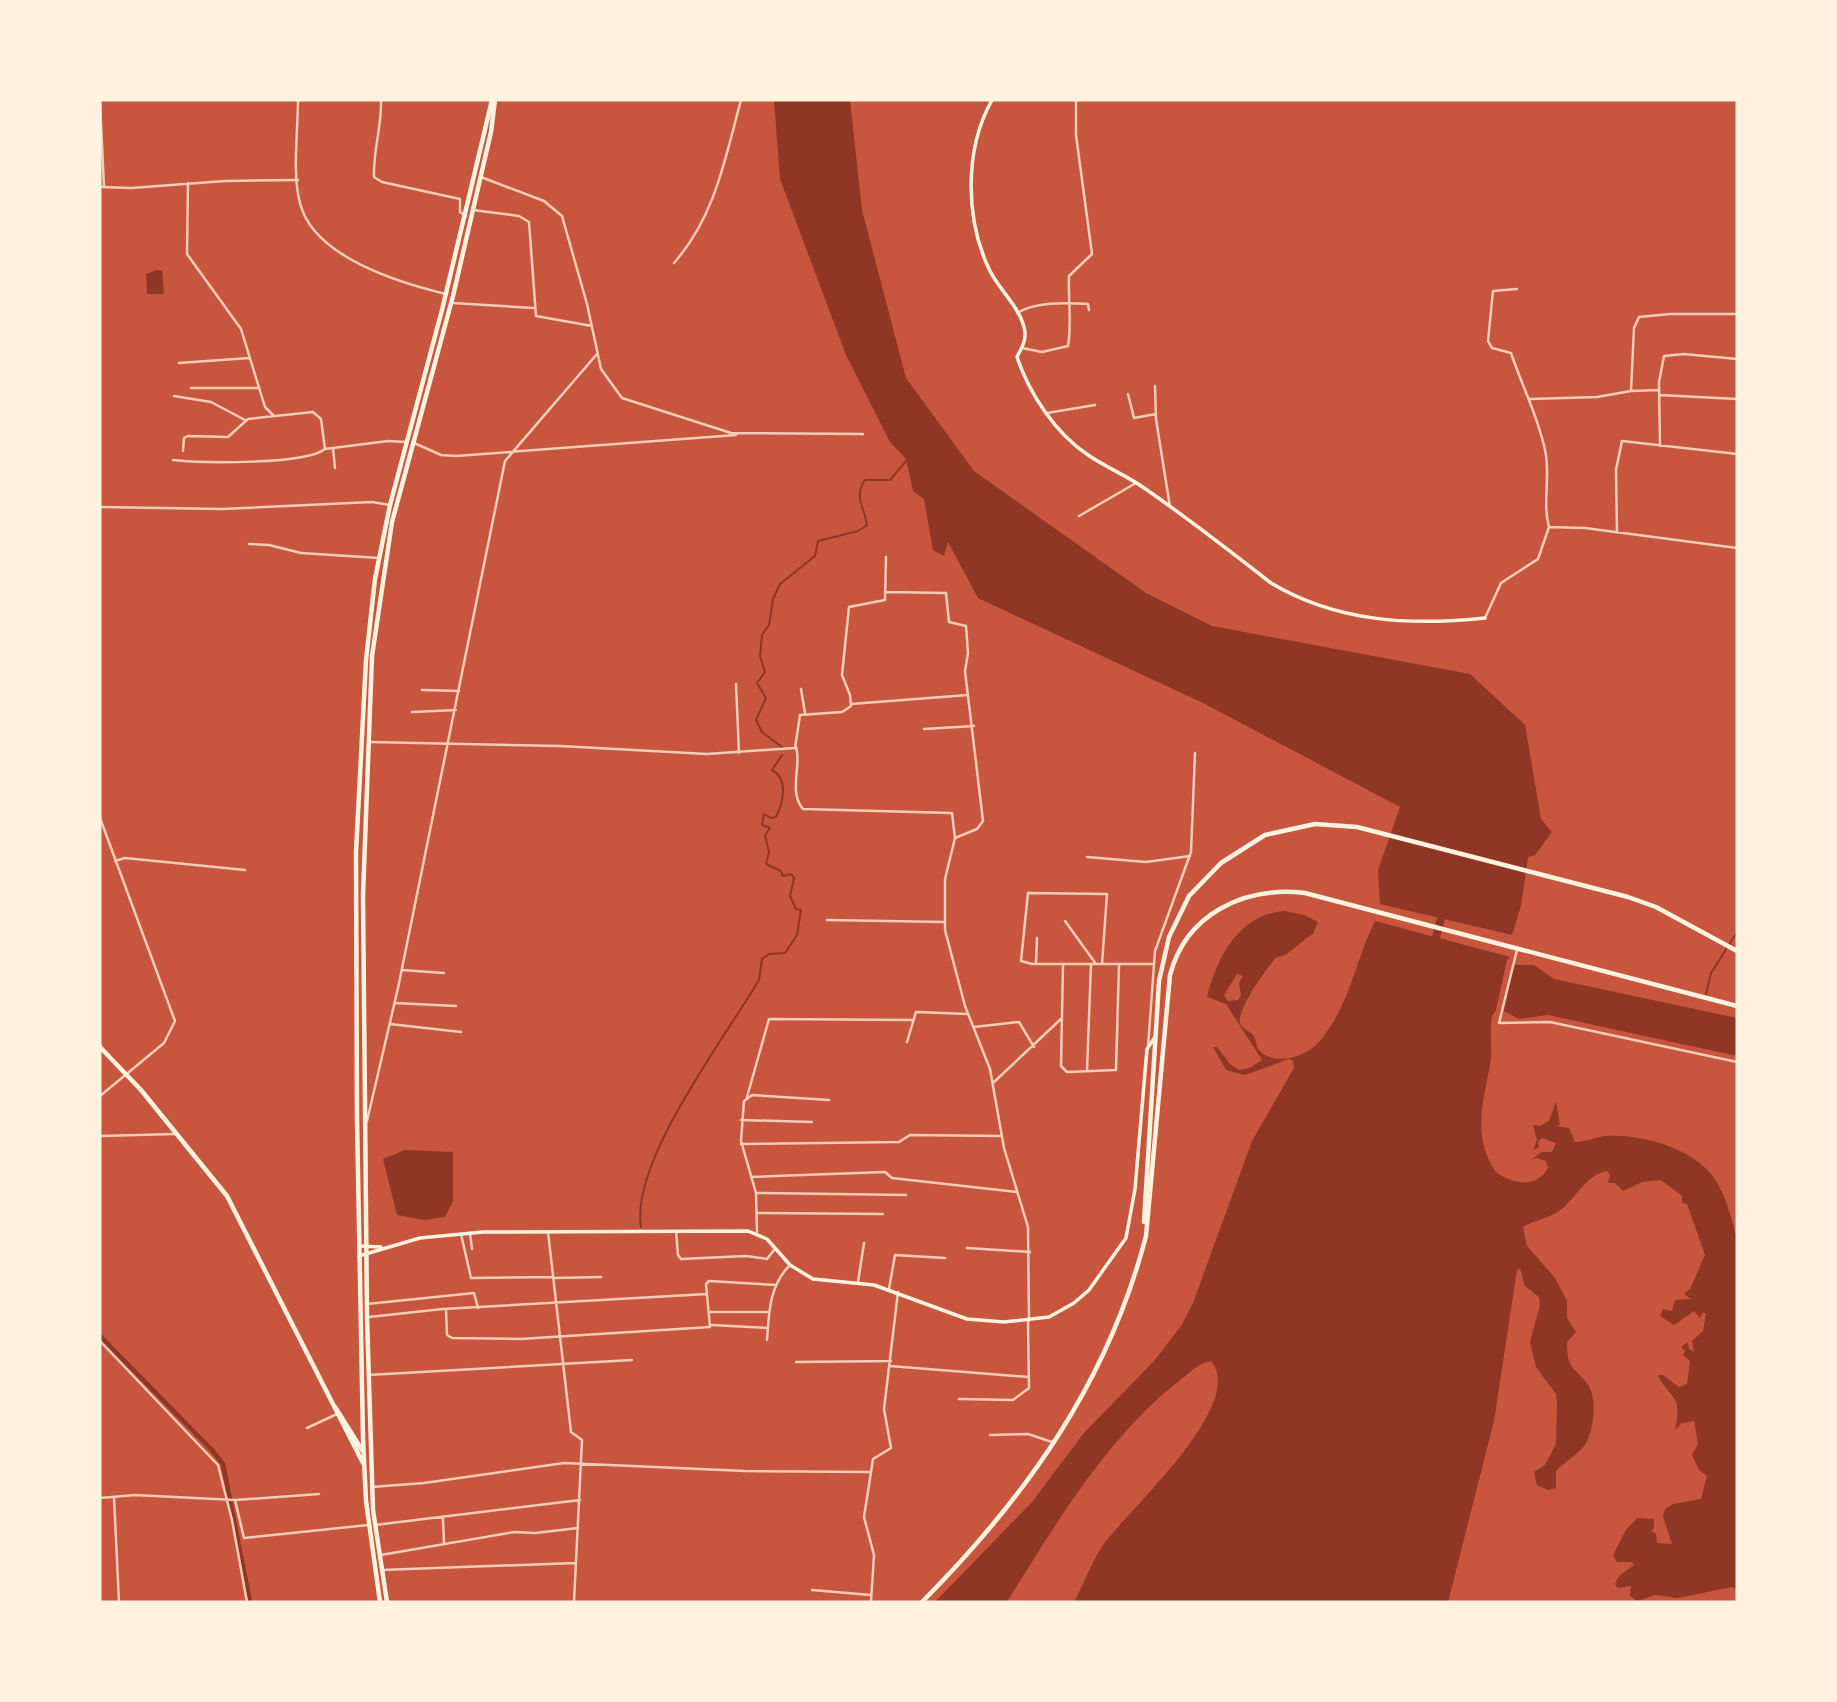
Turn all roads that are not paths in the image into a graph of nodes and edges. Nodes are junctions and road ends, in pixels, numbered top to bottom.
1 (298, 100) edge
2 (381, 100) edge
3 (493, 100) edge
4 (741, 100) edge
5 (992, 100) edge
6 (1076, 100) edge
7 (100, 102) edge
8 (481, 177) junction
9 (298, 180) junction
10 (188, 183) junction
11 (102, 187) edge
12 (475, 191) junction
13 (473, 210) junction
14 (466, 216) junction
15 (674, 263) dead end
16 (1517, 289) dead end
17 (449, 295) junction
18 (451, 303) junction
19 (1070, 304) junction
20 (533, 309) junction
21 (1089, 310) dead end
22 (1017, 313) junction
23 (1737, 314) edge
24 (592, 327) junction
25 (437, 343) junction
26 (1022, 348) junction
27 (597, 354) junction
28 (249, 358) junction
29 (1737, 359) edge
30 (179, 363) dead end
31 (1155, 386) dead end
32 (191, 388) dead end
33 (258, 388) junction
34 (1659, 390) junction
35 (1631, 391) junction
36 (1128, 394) dead end
37 (174, 396) dead end
38 (1660, 396) junction
39 (1530, 399) junction
40 (1737, 399) edge
41 (1095, 405) dead end
42 (1047, 413) junction
43 (1156, 414) junction
44 (273, 415) junction
45 (245, 420) junction
46 (743, 433) junction
47 (863, 434) dead end
48 (405, 444) junction
49 (412, 445) junction
50 (1660, 447) junction
51 (333, 448) junction
52 (325, 449) junction
53 (183, 451) dead end
54 (510, 453) junction
55 (1737, 454) edge
56 (173, 460) dead end
57 (335, 468) dead end
58 (1136, 482) junction
59 (390, 505) junction
60 (100, 507) edge
61 (1170, 507) junction
62 (1079, 516) dead end
63 (1549, 527) junction
64 (1617, 532) junction
65 (249, 544) dead end
66 (1737, 548) edge
67 (886, 557) dead end
68 (379, 558) junction
69 (886, 592) junction
70 (1485, 618) joint
71 (736, 684) dead end
72 (801, 689) dead end
73 (422, 690) dead end
74 (459, 691) junction
75 (968, 695) junction
76 (851, 704) junction
77 (456, 710) junction
78 (412, 712) dead end
79 (805, 713) junction
80 (974, 726) junction
81 (925, 729) dead end
82 (368, 742) junction
83 (449, 742) junction
84 (796, 747) junction
85 (739, 753) junction
86 (1195, 753) dead end
87 (100, 818) edge
88 (955, 838) junction
89 (1190, 856) junction
90 (1087, 857) dead end
91 (115, 861) junction
92 (245, 870) dead end
93 (827, 920) dead end
94 (1065, 921) dead end
95 (944, 922) junction
96 (1037, 938) dead end
97 (1515, 948) junction
98 (1737, 951) edge
99 (1036, 964) junction
100 (1063, 964) junction
101 (1091, 964) junction
102 (1096, 964) junction
103 (1102, 964) junction
104 (1153, 964) junction
105 (1119, 965) junction
106 (402, 970) junction
107 (444, 974) dead end
108 (395, 1003) junction
109 (456, 1006) dead end
110 (1737, 1006) edge
111 (968, 1014) junction
112 (1062, 1018) junction
113 (912, 1020) junction
114 (390, 1024) junction
115 (973, 1027) junction
116 (461, 1032) dead end
117 (1155, 1037) junction
118 (908, 1042) dead end
119 (100, 1047) edge
120 (1034, 1047) junction
121 (1147, 1049) junction
122 (1737, 1062) edge
123 (1087, 1071) junction
124 (126, 1073) junction
125 (992, 1084) junction
126 (100, 1096) edge
127 (747, 1097) junction
128 (829, 1100) dead end
129 (741, 1120) junction
130 (812, 1122) dead end
131 (365, 1127) junction
132 (178, 1134) junction
133 (100, 1136) edge
134 (1002, 1136) junction
135 (741, 1144) junction
136 (751, 1177) junction
137 (1018, 1192) junction
138 (756, 1193) junction
139 (906, 1195) dead end
140 (758, 1213) junction
141 (883, 1214) dead end
142 (676, 1231) junction
143 (548, 1232) junction
144 (757, 1232) junction
145 (470, 1233) junction
146 (461, 1234) junction
147 (864, 1243) dead end
148 (366, 1245) junction
149 (359, 1246) junction
150 (383, 1248) junction
151 (472, 1248) dead end
152 (967, 1248) dead end
153 (775, 1250) junction
154 (1030, 1252) junction
155 (367, 1255) junction
156 (359, 1256) junction
157 (945, 1258) dead end
158 (1138, 1264) junction
159 (790, 1265) junction
160 (553, 1277) junction
161 (601, 1277) dead end
162 (858, 1282) junction
163 (776, 1285) junction
164 (889, 1289) junction
165 (898, 1290) junction
166 (707, 1294) junction
167 (367, 1304) junction
168 (557, 1304) junction
169 (478, 1308) junction
170 (446, 1309) junction
171 (711, 1312) junction
172 (769, 1312) junction
173 (367, 1317) junction
174 (1028, 1321) junction
175 (711, 1325) junction
176 (768, 1328) junction
177 (561, 1336) junction
178 (767, 1340) dead end
179 (100, 1341) edge
180 (632, 1360) dead end
181 (796, 1362) dead end
182 (890, 1364) junction
183 (564, 1365) junction
184 (368, 1375) junction
185 (1029, 1377) junction
186 (959, 1399) dead end
187 (338, 1414) junction
188 (362, 1424) junction
189 (348, 1426) junction
190 (307, 1428) dead end
191 (990, 1435) dead end
192 (1055, 1444) junction
193 (363, 1453) junction
194 (371, 1462) junction
195 (364, 1464) junction
196 (582, 1465) junction
197 (870, 1472) junction
198 (371, 1473) junction
199 (372, 1487) junction
200 (318, 1494) dead end
201 (114, 1496) junction
202 (100, 1498) edge
203 (228, 1500) junction
204 (235, 1500) junction
205 (580, 1500) junction
206 (443, 1518) junction
207 (372, 1525) junction
208 (578, 1528) junction
209 (444, 1543) junction
210 (379, 1555) junction
211 (576, 1563) junction
212 (382, 1570) junction
213 (811, 1590) dead end
214 (872, 1595) junction
215 (119, 1602) edge
216 (247, 1602) edge
217 (380, 1602) edge
218 (387, 1602) edge
219 (574, 1602) edge
220 (871, 1602) edge
221 (922, 1602) edge

1 - 9 street
2 - 14 street
3 - 8 highway
3 - 12 highway
4 - 15 street
5 - 22 main road
6 - 19 street
7 - 11 street
8 - 12 highway
8 - 24 street
9 - 10 street
9 - 17 street
10 - 11 street
10 - 28 street
12 - 13 highway
12 - 14 highway
13 - 17 highway
13 - 20 street
14 - 17 highway
16 - 39 street
17 - 18 highway
17 - 25 highway
18 - 20 street
18 - 25 highway
19 - 21 street
19 - 22 street
19 - 26 street
20 - 24 street
22 - 26 main road
23 - 35 street
24 - 27 street
25 - 48 highway
25 - 49 highway
26 - 42 main road
27 - 46 street
27 - 54 street
28 - 30 street
28 - 33 street
29 - 34 street
31 - 43 street
32 - 33 street
33 - 44 street
34 - 35 street
34 - 38 street
35 - 39 street
36 - 43 street
37 - 45 street
38 - 40 street
38 - 50 street
39 - 63 street
41 - 42 street
42 - 58 main road
43 - 61 street
44 - 45 street
44 - 52 street
45 - 53 street
46 - 47 street
46 - 54 street
48 - 49 highway
48 - 51 street
48 - 59 highway
49 - 54 street
49 - 82 highway
50 - 55 street
50 - 64 street
51 - 52 street
51 - 57 street
52 - 56 street
54 - 74 street
58 - 61 main road
58 - 62 street
59 - 60 street
59 - 68 highway
61 - 70 main road
63 - 64 street
63 - 70 street
64 - 66 street
65 - 68 street
67 - 69 street
68 - 149 highway
69 - 75 street
69 - 76 street
71 - 85 street
72 - 79 street
73 - 74 street
74 - 77 street
75 - 76 street
75 - 80 street
76 - 79 street
77 - 78 street
77 - 83 street
79 - 84 street
80 - 81 street
80 - 88 street
82 - 83 street
82 - 131 highway
83 - 85 street
83 - 106 street
84 - 85 street
84 - 88 street
86 - 89 street
87 - 91 street
88 - 95 street
89 - 90 street
89 - 104 street
91 - 92 street
91 - 124 street
93 - 95 street
94 - 102 street
95 - 111 street
96 - 99 street
97 - 110 highway
97 - 122 street
97 - 158 highway
98 - 117 highway
99 - 100 street
99 - 103 street
100 - 101 street
100 - 112 street
101 - 102 street
101 - 123 street
102 - 103 street
103 - 105 street
104 - 105 street
104 - 121 street
105 - 123 street
106 - 107 street
106 - 108 street
108 - 109 street
108 - 114 street
111 - 113 street
111 - 115 street
112 - 120 street
112 - 123 street
113 - 118 street
113 - 127 street
114 - 116 street
114 - 131 street
115 - 120 street
115 - 125 street
117 - 121 main road
117 - 158 highway
119 - 124 highway
120 - 125 street
121 - 174 main road
124 - 126 street
124 - 132 highway
125 - 134 street
127 - 128 street
127 - 129 street
129 - 130 street
129 - 135 street
131 - 148 highway
132 - 133 street
132 - 187 highway
134 - 135 street
134 - 137 street
135 - 136 street
136 - 137 street
136 - 138 street
137 - 154 street
138 - 139 street
138 - 140 street
140 - 141 street
140 - 144 street
142 - 143 main road
142 - 144 main road
142 - 153 street
143 - 145 main road
143 - 160 street
144 - 153 main road
145 - 146 main road
145 - 151 street
146 - 150 main road
146 - 160 street
147 - 162 street
148 - 149 main road
148 - 150 main road
148 - 155 highway
149 - 156 highway
150 - 155 main road
152 - 154 street
153 - 159 main road
154 - 174 street
155 - 156 main road
155 - 167 highway
156 - 188 highway
157 - 164 street
158 - 192 highway
159 - 162 main road
159 - 163 street
160 - 161 street
160 - 168 street
162 - 164 main road
163 - 166 street
163 - 172 street
164 - 165 main road
165 - 174 main road
165 - 182 street
166 - 168 street
166 - 171 street
167 - 169 street
167 - 173 highway
168 - 169 street
168 - 177 street
169 - 170 street
170 - 173 street
170 - 177 street
171 - 172 street
171 - 175 street
172 - 176 street
173 - 184 highway
174 - 185 street
175 - 176 street
175 - 177 street
176 - 178 street
177 - 183 street
179 - 203 street
180 - 183 street
181 - 182 street
182 - 185 street
182 - 197 street
183 - 184 street
183 - 196 street
184 - 194 highway
185 - 186 street
187 - 189 highway
187 - 190 street
187 - 195 highway
188 - 189 highway
188 - 193 highway
189 - 193 highway
191 - 192 street
192 - 221 highway
193 - 194 highway
193 - 195 highway
194 - 198 highway
195 - 198 highway
195 - 207 highway
196 - 197 street
196 - 199 street
196 - 205 street
197 - 214 street
198 - 199 highway
199 - 207 highway
200 - 204 street
201 - 202 street
201 - 203 street
201 - 215 street
203 - 204 street
203 - 216 street
204 - 207 street
205 - 206 street
205 - 208 street
206 - 207 street
206 - 209 street
207 - 210 highway
207 - 217 highway
208 - 209 street
208 - 211 street
209 - 210 street
210 - 212 highway
211 - 212 street
211 - 219 street
212 - 218 highway
213 - 214 street
214 - 220 street

